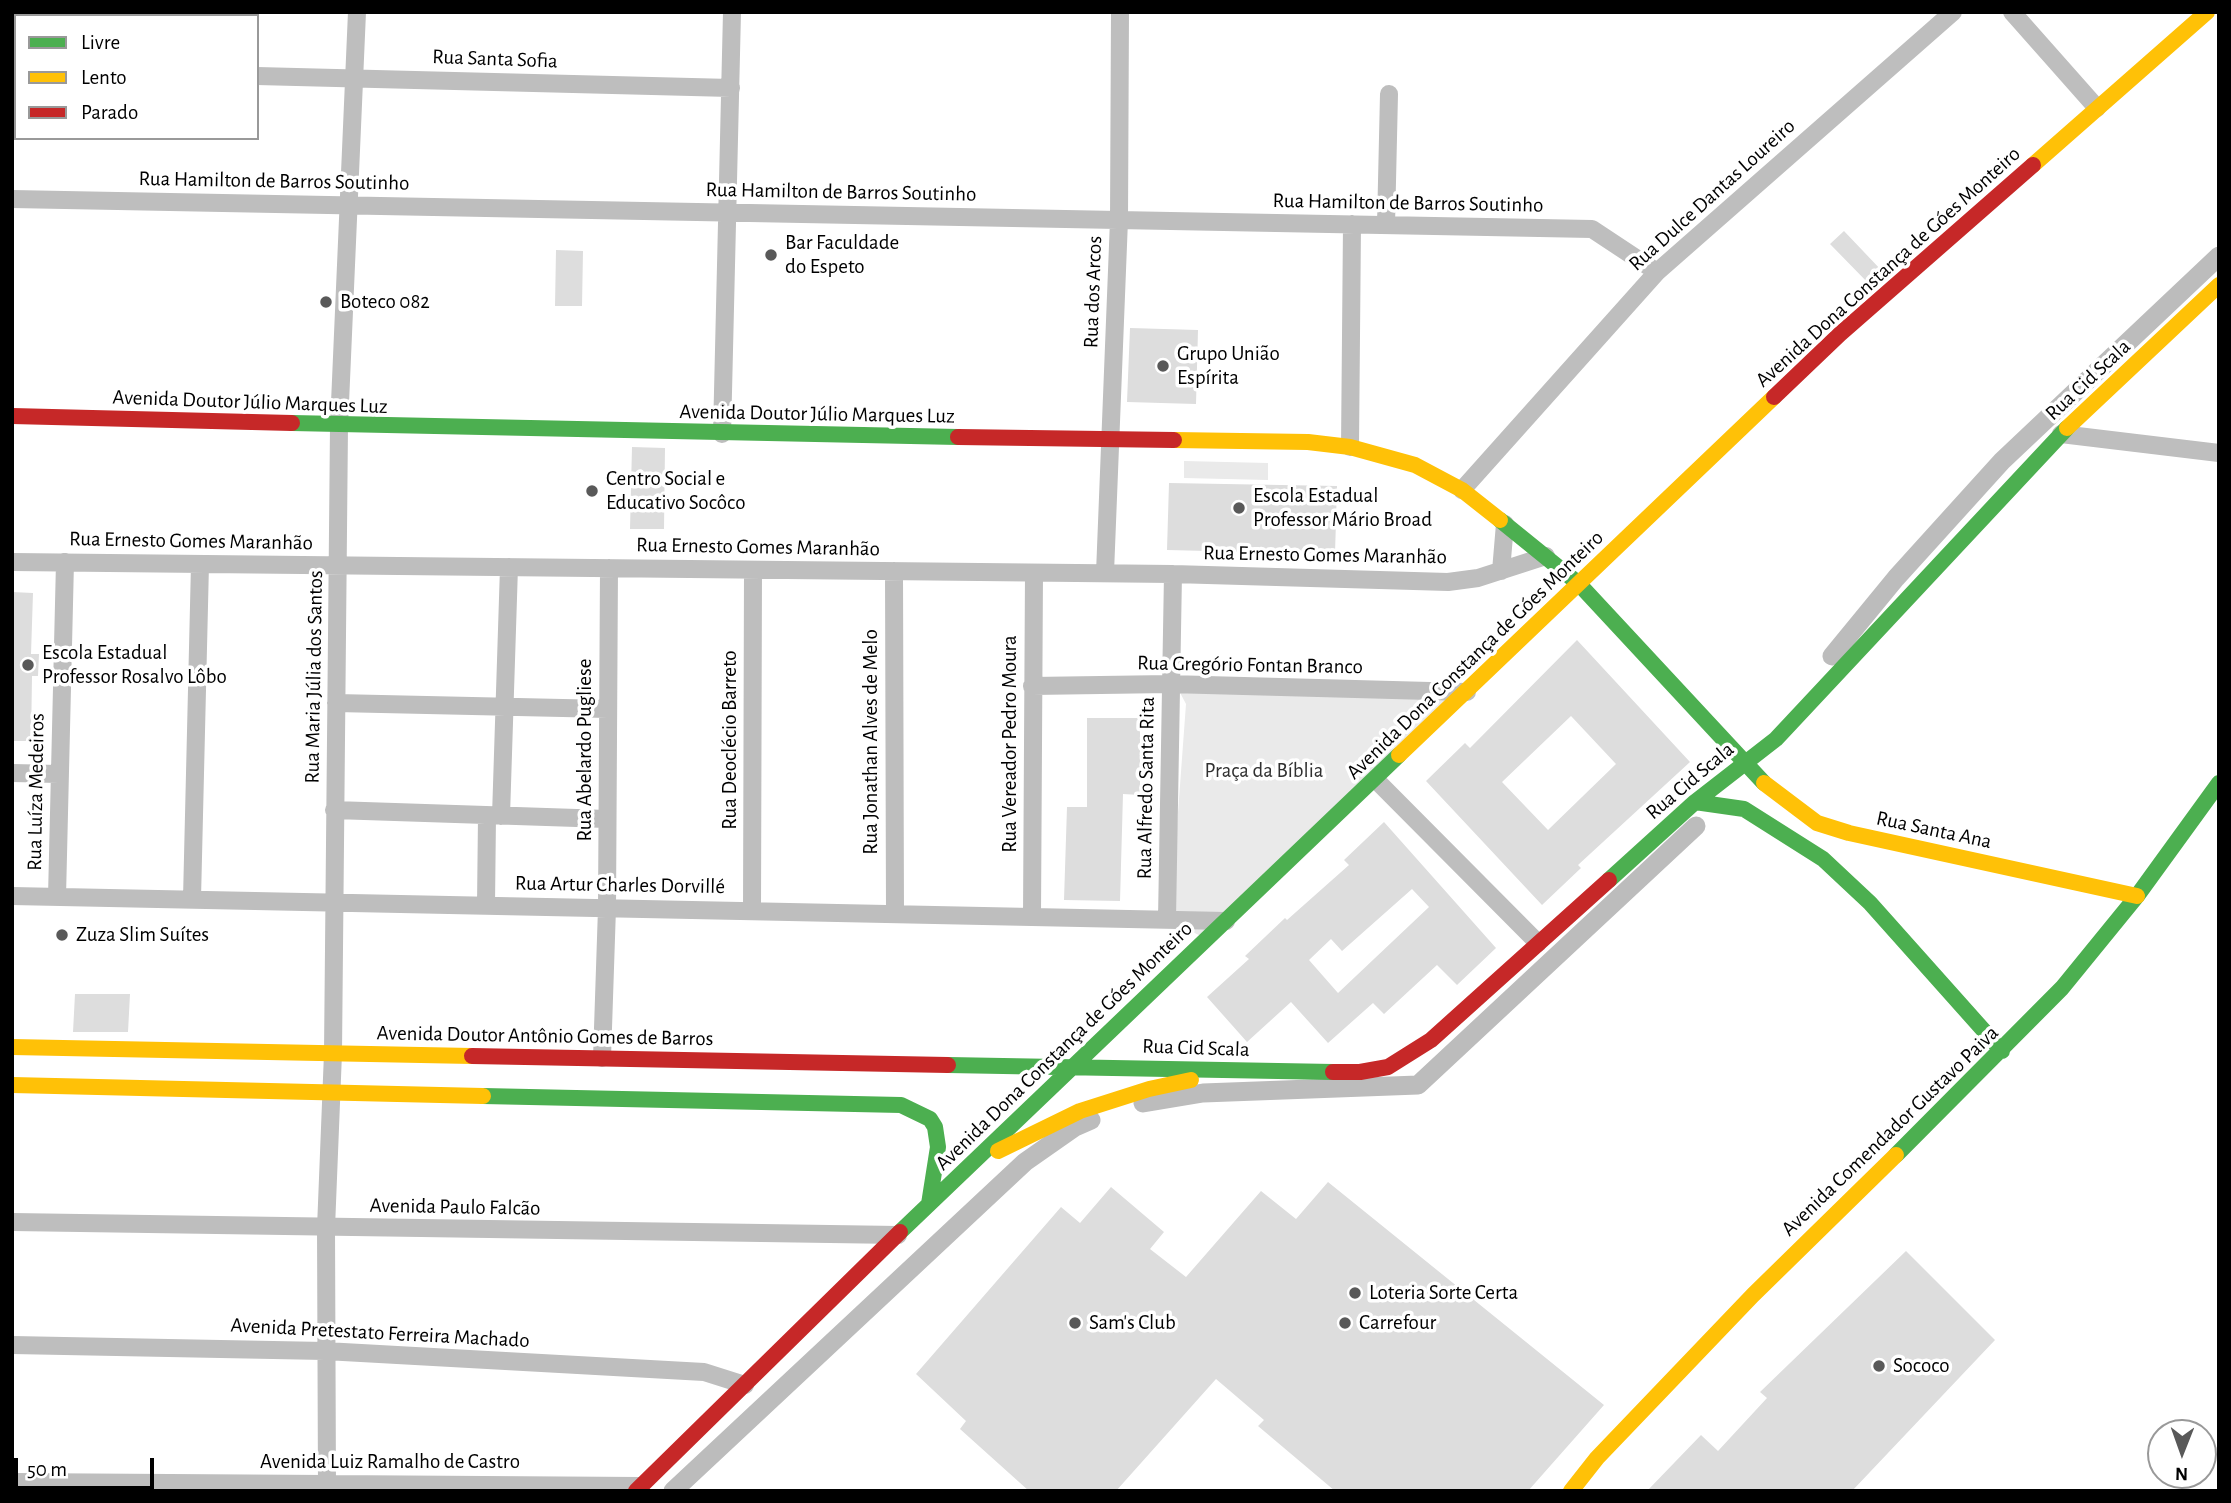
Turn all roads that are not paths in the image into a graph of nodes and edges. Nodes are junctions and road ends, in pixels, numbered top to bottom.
1 (357, 12) edge
2 (732, 12) edge
3 (1120, 12) edge
4 (1953, 12) edge
5 (2012, 12) edge
6 (2207, 12) edge
7 (259, 76) edge
8 (354, 77) junction
9 (731, 88) junction
10 (1389, 94) dead end
11 (2097, 108) junction
12 (12, 199) edge
13 (348, 205) junction
14 (726, 212) junction
15 (1119, 220) junction
16 (1352, 225) junction
17 (1386, 225) junction
18 (1657, 272) junction
19 (2219, 285) edge
20 (12, 416) edge
21 (339, 426) junction
22 (722, 434) junction
23 (2061, 434) junction
24 (1110, 439) junction
25 (1350, 447) junction
26 (2219, 453) edge
27 (1462, 490) junction
28 (1505, 524) junction
29 (1546, 556) junction
30 (12, 562) edge
31 (65, 562) junction
32 (200, 564) junction
33 (338, 565) junction
34 (509, 567) junction
35 (609, 568) junction
36 (753, 569) junction
37 (894, 571) junction
38 (1502, 571) junction
39 (1034, 573) junction
40 (1105, 573) junction
41 (1173, 574) junction
42 (1579, 584) junction
43 (1170, 684) junction
44 (1032, 686) junction
45 (1467, 692) junction
46 (336, 703) junction
47 (502, 706) junction
48 (608, 709) junction
49 (1744, 762) junction
50 (12, 773) edge
51 (60, 774) junction
52 (1376, 780) junction
53 (2219, 783) edge
54 (1696, 802) junction
55 (334, 810) junction
56 (494, 816) junction
57 (607, 820) junction
58 (12, 896) edge
59 (2137, 896) junction
60 (57, 897) junction
61 (192, 900) junction
62 (332, 902) junction
63 (486, 905) junction
64 (607, 908) junction
65 (752, 911) junction
66 (895, 913) junction
67 (1032, 916) junction
68 (1167, 919) junction
69 (1226, 921) junction
70 (1538, 943) junction
71 (12, 1047) edge
72 (2002, 1051) junction
73 (333, 1053) junction
74 (602, 1058) junction
75 (879, 1064) junction
76 (1077, 1066) junction
77 (1234, 1070) junction
78 (12, 1085) edge
79 (331, 1091) junction
80 (881, 1102) junction
81 (972, 1164) junction
82 (929, 1204) junction
83 (12, 1222) edge
84 (326, 1228) junction
85 (898, 1235) junction
86 (12, 1345) edge
87 (326, 1351) junction
88 (745, 1385) junction
89 (12, 1482) edge
90 (327, 1488) edge
91 (638, 1488) edge
92 (1571, 1491) edge

1 - 8 street, Rua Maria Júlia dos Santos
2 - 9 street
3 - 15 street, Rua dos Arcos
4 - 18 street, Rua Dulce Dantas Loureiro
5 - 11 street
6 - 11 main road, Avenida Dona Constança de Góes Monteiro
7 - 8 street, Rua Santa Sofia
8 - 9 street, Rua Santa Sofia
8 - 13 street, Rua Maria Júlia dos Santos
9 - 14 street
10 - 17 street
11 - 42 main road, Avenida Dona Constança de Góes Monteiro
12 - 13 street, Rua Hamilton de Barros Soutinho
13 - 14 street, Rua Hamilton de Barros Soutinho
13 - 21 street, Rua Maria Júlia dos Santos
14 - 15 street, Rua Hamilton de Barros Soutinho
14 - 22 street
15 - 16 street, Rua Hamilton de Barros Soutinho
15 - 24 street, Rua dos Arcos
16 - 17 street, Rua Hamilton de Barros Soutinho
16 - 25 street
17 - 18 street, Rua Hamilton de Barros Soutinho
18 - 27 street, Rua Dulce Dantas Loureiro
19 - 23 main road, Rua Cid Scala
20 - 21 main road, Avenida Doutor Júlio Marques Luz
21 - 22 main road, Avenida Doutor Júlio Marques Luz
21 - 33 street, Rua Maria Júlia dos Santos
22 - 24 main road, Avenida Doutor Júlio Marques Luz
23 - 26 street
23 - 49 main road, Rua Cid Scala
24 - 25 main road, Avenida Doutor Júlio Marques Luz
24 - 40 street, Rua dos Arcos
25 - 27 main road, Avenida Doutor Júlio Marques Luz
27 - 28 main road, Avenida Doutor Júlio Marques Luz
28 - 29 main road, Avenida Doutor Júlio Marques Luz
28 - 38 street
29 - 38 street, Rua Ernesto Gomes Maranhão
29 - 42 main road, Avenida Doutor Júlio Marques Luz
30 - 31 street, Rua Ernesto Gomes Maranhão
31 - 32 street, Rua Ernesto Gomes Maranhão
31 - 51 street, Rua Luíza Medeiros
32 - 33 street, Rua Ernesto Gomes Maranhão
32 - 61 street
33 - 34 street, Rua Ernesto Gomes Maranhão
33 - 46 street, Rua Maria Júlia dos Santos
34 - 35 street, Rua Ernesto Gomes Maranhão
34 - 47 street
35 - 36 street, Rua Ernesto Gomes Maranhão
35 - 48 street, Rua Abelardo Pugliese
36 - 37 street, Rua Ernesto Gomes Maranhão
36 - 65 street, Rua Deoclécio Barreto
37 - 39 street, Rua Ernesto Gomes Maranhão
37 - 66 street, Rua Jonathan Alves de Melo
38 - 41 street, Rua Ernesto Gomes Maranhão
39 - 40 street, Rua Ernesto Gomes Maranhão
39 - 44 street, Rua Vereador Pedro Moura
40 - 41 street, Rua Ernesto Gomes Maranhão
41 - 43 street, Rua Alfredo Santa Rita
42 - 45 main road, Avenida Dona Constança de Góes Monteiro
42 - 49 main road, Rua Santa Ana
43 - 44 street, Rua Gregório Fontan Branco
43 - 45 street, Rua Gregório Fontan Branco
43 - 68 street, Rua Alfredo Santa Rita
44 - 67 street, Rua Vereador Pedro Moura
45 - 52 main road, Avenida Dona Constança de Góes Monteiro
46 - 47 street
46 - 55 street, Rua Maria Júlia dos Santos
47 - 48 street
47 - 56 street
48 - 57 street, Rua Abelardo Pugliese
49 - 54 main road, Rua Cid Scala
49 - 59 main road, Rua Santa Ana
50 - 51 street
51 - 60 street, Rua Luíza Medeiros
52 - 69 main road, Avenida Dona Constança de Góes Monteiro
52 - 70 street
53 - 59 main road, Avenida Comendador Gustavo Paiva
54 - 70 main road, Rua Cid Scala
54 - 72 main road
55 - 56 street
55 - 62 street, Rua Maria Júlia dos Santos
56 - 57 street
56 - 63 street
57 - 64 street, Rua Abelardo Pugliese
58 - 60 street, Rua Artur Charles Dorvillé
59 - 72 main road, Avenida Comendador Gustavo Paiva
60 - 61 street, Rua Artur Charles Dorvillé
61 - 62 street, Rua Artur Charles Dorvillé
62 - 63 street, Rua Artur Charles Dorvillé
62 - 73 street, Rua Maria Júlia dos Santos
63 - 64 street, Rua Artur Charles Dorvillé
64 - 65 street, Rua Artur Charles Dorvillé
64 - 74 street, Rua Abelardo Pugliese
65 - 66 street, Rua Artur Charles Dorvillé
66 - 67 street, Rua Artur Charles Dorvillé
67 - 68 street, Rua Artur Charles Dorvillé
68 - 69 street, Rua Artur Charles Dorvillé
69 - 76 main road, Avenida Dona Constança de Góes Monteiro
70 - 77 main road, Rua Cid Scala
71 - 73 main road, Avenida Doutor Antônio Gomes de Barros
72 - 92 main road, Avenida Comendador Gustavo Paiva
73 - 74 main road, Avenida Doutor Antônio Gomes de Barros
73 - 79 street, Rua Maria Júlia dos Santos
74 - 75 main road, Avenida Doutor Antônio Gomes de Barros
75 - 76 main road, Avenida Doutor Antônio Gomes de Barros
75 - 80 main road
76 - 77 main road, Rua Cid Scala
76 - 81 main road, Avenida Dona Constança de Góes Monteiro
77 - 81 main road
78 - 79 main road
79 - 80 main road
79 - 84 street
80 - 82 main road
81 - 82 main road, Avenida Dona Constança de Góes Monteiro
82 - 85 main road, Avenida Dona Constança de Góes Monteiro
83 - 84 street, Avenida Paulo Falcão
84 - 85 street, Avenida Paulo Falcão
84 - 87 street
85 - 88 main road, Avenida Dona Constança de Góes Monteiro
86 - 87 street, Avenida Pretestato Ferreira Machado
87 - 88 street, Avenida Pretestato Ferreira Machado
87 - 90 street
88 - 91 main road, Avenida Dona Constança de Góes Monteiro
89 - 90 street, Avenida Luiz Ramalho de Castro
90 - 91 street, Avenida Luiz Ramalho de Castro

